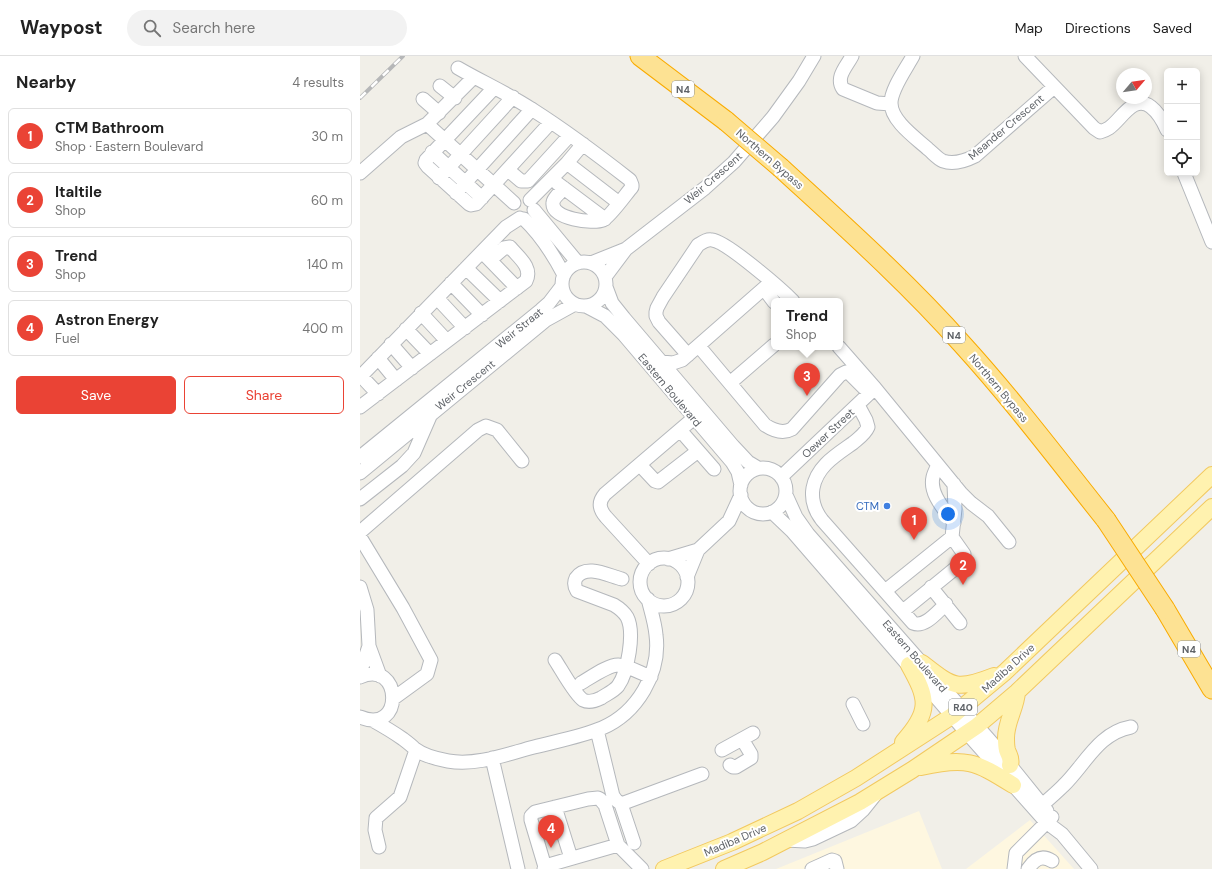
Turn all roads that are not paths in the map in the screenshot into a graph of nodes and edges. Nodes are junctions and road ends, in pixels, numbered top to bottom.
1 (640, 56) edge
2 (814, 56) edge
3 (852, 56) edge
4 (913, 56) edge
5 (1025, 56) edge
6 (458, 68) dead end
7 (474, 77) junction
8 (440, 86) dead end
9 (1054, 87) junction
10 (494, 88) junction
11 (513, 97) junction
12 (455, 98) junction
13 (423, 99) dead end
14 (891, 104) junction
15 (532, 109) junction
16 (439, 113) junction
17 (551, 122) junction
18 (1164, 123) edge
19 (427, 124) junction
20 (570, 135) junction
21 (445, 139) junction
22 (583, 144) junction
23 (432, 152) junction
24 (460, 154) junction
25 (567, 163) junction
26 (449, 167) junction
27 (477, 170) junction
28 (508, 170) junction
29 (360, 173) edge
30 (1185, 176) edge
31 (439, 178) junction
32 (552, 178) junction
33 (466, 182) junction
34 (494, 185) junction
35 (564, 188) junction
36 (456, 193) junction
37 (482, 198) junction
38 (619, 203) junction
39 (532, 205) junction
40 (518, 213) junction
41 (605, 219) junction
42 (1212, 242) edge
43 (626, 249) junction
44 (486, 256) junction
45 (578, 263) junction
46 (591, 263) junction
47 (466, 268) junction
48 (563, 281) junction
49 (606, 282) junction
50 (451, 283) junction
51 (773, 283) junction
52 (517, 288) junction
53 (437, 298) junction
54 (771, 298) edge
55 (790, 298) edge
56 (500, 301) junction
57 (580, 305) junction
58 (422, 313) junction
59 (482, 315) junction
60 (465, 328) junction
61 (406, 329) junction
62 (447, 341) junction
63 (391, 344) junction
64 (771, 348) edge
65 (702, 350) dead end
66 (841, 350) edge
67 (430, 354) junction
68 (688, 355) junction
69 (378, 358) junction
70 (661, 362) junction
71 (412, 368) junction
72 (360, 376) edge
73 (396, 380) junction
74 (730, 383) junction
75 (872, 391) junction
76 (378, 394) junction
77 (858, 405) junction
78 (360, 407) edge
79 (432, 413) junction
80 (694, 418) junction
81 (680, 430) junction
82 (698, 451) junction
83 (360, 457) edge
84 (522, 461) dead end
85 (640, 465) junction
86 (938, 465) junction
87 (758, 468) junction
88 (714, 469) dead end
89 (360, 473) edge
90 (1212, 475) edge
91 (781, 477) junction
92 (954, 484) junction
93 (741, 490) junction
94 (786, 495) junction
95 (360, 499) edge
96 (1212, 507) edge
97 (772, 512) junction
98 (758, 513) junction
99 (729, 521) junction
100 (954, 523) junction
101 (360, 532) edge
102 (360, 537) edge
103 (952, 537) junction
104 (1009, 542) dead end
105 (698, 550) junction
106 (668, 559) junction
107 (649, 564) junction
108 (687, 577) junction
109 (622, 579) dead end
110 (360, 587) edge
111 (931, 587) junction
112 (885, 591) junction
113 (648, 599) junction
114 (946, 604) junction
115 (667, 605) junction
116 (902, 611) junction
117 (960, 623) dead end
118 (656, 635) junction
119 (369, 646) junction
120 (555, 660) dead end
121 (915, 664) junction
122 (626, 667) junction
123 (1005, 672) junction
124 (360, 673) edge
125 (650, 677) junction
126 (360, 678) edge
127 (385, 680) junction
128 (581, 683) dead end
129 (410, 686) junction
130 (1212, 689) edge
131 (1016, 692) junction
132 (393, 702) junction
133 (852, 704) dead end
134 (957, 712) junction
135 (366, 719) edge
136 (863, 724) dead end
137 (1131, 727) dead end
138 (972, 729) junction
139 (596, 730) junction
140 (405, 740) junction
141 (416, 750) junction
142 (722, 750) dead end
143 (497, 757) junction
144 (888, 758) junction
145 (730, 765) dead end
146 (1010, 765) junction
147 (912, 770) junction
148 (702, 774) dead end
149 (1013, 785) junction
150 (621, 804) junction
151 (1042, 805) junction
152 (555, 807) junction
153 (1049, 819) junction
154 (618, 844) junction
155 (634, 844) dead end
156 (379, 847) dead end
157 (571, 858) junction
158 (1052, 861) dead end
159 (545, 868) edge
160 (518, 869) edge
161 (642, 869) edge
162 (664, 869) edge
163 (724, 869) edge
164 (812, 869) edge
165 (837, 869) edge
166 (1014, 869) edge
167 (1028, 869) edge
168 (1091, 869) edge

1 - 130 highway, Northern Bypass / N4, bridge
2 - 43 street, Weir Crescent
3 - 14 street
4 - 14 street
5 - 9 street
6 - 7 street
7 - 10 street
7 - 12 street
8 - 12 street
9 - 14 street, Meander Crescent
9 - 18 street
10 - 11 street
10 - 21 street
11 - 15 street
11 - 24 street
12 - 16 street
13 - 16 street
15 - 17 street
15 - 27 street
16 - 19 street
17 - 20 street
17 - 28 street
19 - 21 street
19 - 29 street
20 - 22 street
20 - 28 street
21 - 23 street
21 - 24 street
22 - 25 street
22 - 38 street
23 - 26 street
23 - 31 street
24 - 26 street
24 - 27 street
25 - 32 street
25 - 38 street
26 - 31 street
26 - 33 street
27 - 33 street
27 - 34 street
28 - 34 street
30 - 42 street
31 - 36 street
32 - 35 street
32 - 39 street
33 - 36 street
33 - 37 street
34 - 37 street
34 - 40 street
35 - 41 street
35 - 41 street
36 - 37 street
38 - 41 street
39 - 40 street
39 - 40 street
39 - 45 street
40 - 44 street
40 - 48 street
43 - 46 street
43 - 49 street
44 - 47 street
44 - 52 street
44 - 52 street
45 - 46 street
45 - 48 street
46 - 49 street
47 - 50 street
47 - 56 street
48 - 57 street
48 - 83 street, Weir Straat
49 - 57 street
49 - 70 street, Eastern Boulevard
50 - 53 street
50 - 59 street
51 - 54 street
51 - 55 street
51 - 68 street
51 - 68 street
52 - 56 street
53 - 58 street
53 - 60 street
56 - 59 street
57 - 79 street, Weir Crescent
57 - 80 street, Eastern Boulevard
58 - 61 street
58 - 62 street
59 - 60 street
60 - 62 street
61 - 63 street
61 - 67 street
62 - 67 street
63 - 69 street
63 - 71 street
64 - 74 street
65 - 74 street
66 - 75 street
67 - 71 street
68 - 70 street
69 - 72 street
69 - 73 street
70 - 87 street, Eastern Boulevard
71 - 73 street
72 - 76 street
73 - 76 street
74 - 75 street
75 - 77 street, Oewer Street
75 - 86 street
76 - 78 street
77 - 91 street, Oewer Street
77 - 112 street
79 - 89 street, Weir Crescent
79 - 95 street
80 - 81 street
80 - 93 street, Eastern Boulevard
81 - 82 street
81 - 85 street
82 - 85 street
82 - 88 street
84 - 101 street
85 - 107 street
86 - 92 street
86 - 100 street
87 - 91 street, Eastern Boulevard
87 - 93 street
90 - 123 main road, Madiba Drive / R40
91 - 94 street, Eastern Boulevard
92 - 100 street
92 - 104 street
93 - 98 street, Eastern Boulevard
93 - 99 street
94 - 97 street
94 - 121 street, Eastern Boulevard
96 - 131 main road, Madiba Drive / R40
97 - 98 street
97 - 121 street, Eastern Boulevard
98 - 99 street
99 - 105 street
100 - 103 street
102 - 129 street
103 - 111 street
103 - 112 street
105 - 106 street
105 - 108 street
106 - 107 street
106 - 108 street
107 - 113 street
108 - 115 street
109 - 122 street
110 - 119 street
111 - 114 street
111 - 116 street
112 - 116 street
113 - 115 street
113 - 118 street
114 - 116 street
114 - 117 street
115 - 118 street
118 - 125 street
119 - 124 street
119 - 127 street
120 - 122 street
121 - 123 main road
121 - 134 street, Eastern Boulevard
121 - 144 main road
122 - 125 street
122 - 128 street
123 - 134 main road, Madiba Drive / R40
125 - 139 street
126 - 127 street
127 - 129 street
127 - 132 street
129 - 132 street
131 - 138 main road, Madiba Drive / R40
131 - 146 main road
132 - 135 street
132 - 140 street
133 - 136 street
134 - 138 street, Eastern Boulevard
134 - 144 main road, Madiba Drive / R40
135 - 140 street
137 - 151 street
138 - 146 street, Eastern Boulevard
138 - 147 main road, Madiba Drive / R40
138 - 149 street, Eastern Boulevard
139 - 143 street
139 - 150 street
140 - 141 street
141 - 143 street
141 - 156 street
142 - 145 street
143 - 160 street
144 - 162 main road, Madiba Drive / R40
146 - 151 street, Eastern Boulevard
147 - 149 main road
147 - 163 main road, Madiba Drive / R40
148 - 150 street
149 - 153 street, Eastern Boulevard
150 - 155 street
151 - 153 street, Eastern Boulevard
152 - 154 street
152 - 157 street
152 - 159 street
153 - 166 street
153 - 168 street, Eastern Boulevard
154 - 157 street
154 - 161 street
157 - 159 street
158 - 167 street
164 - 165 street

